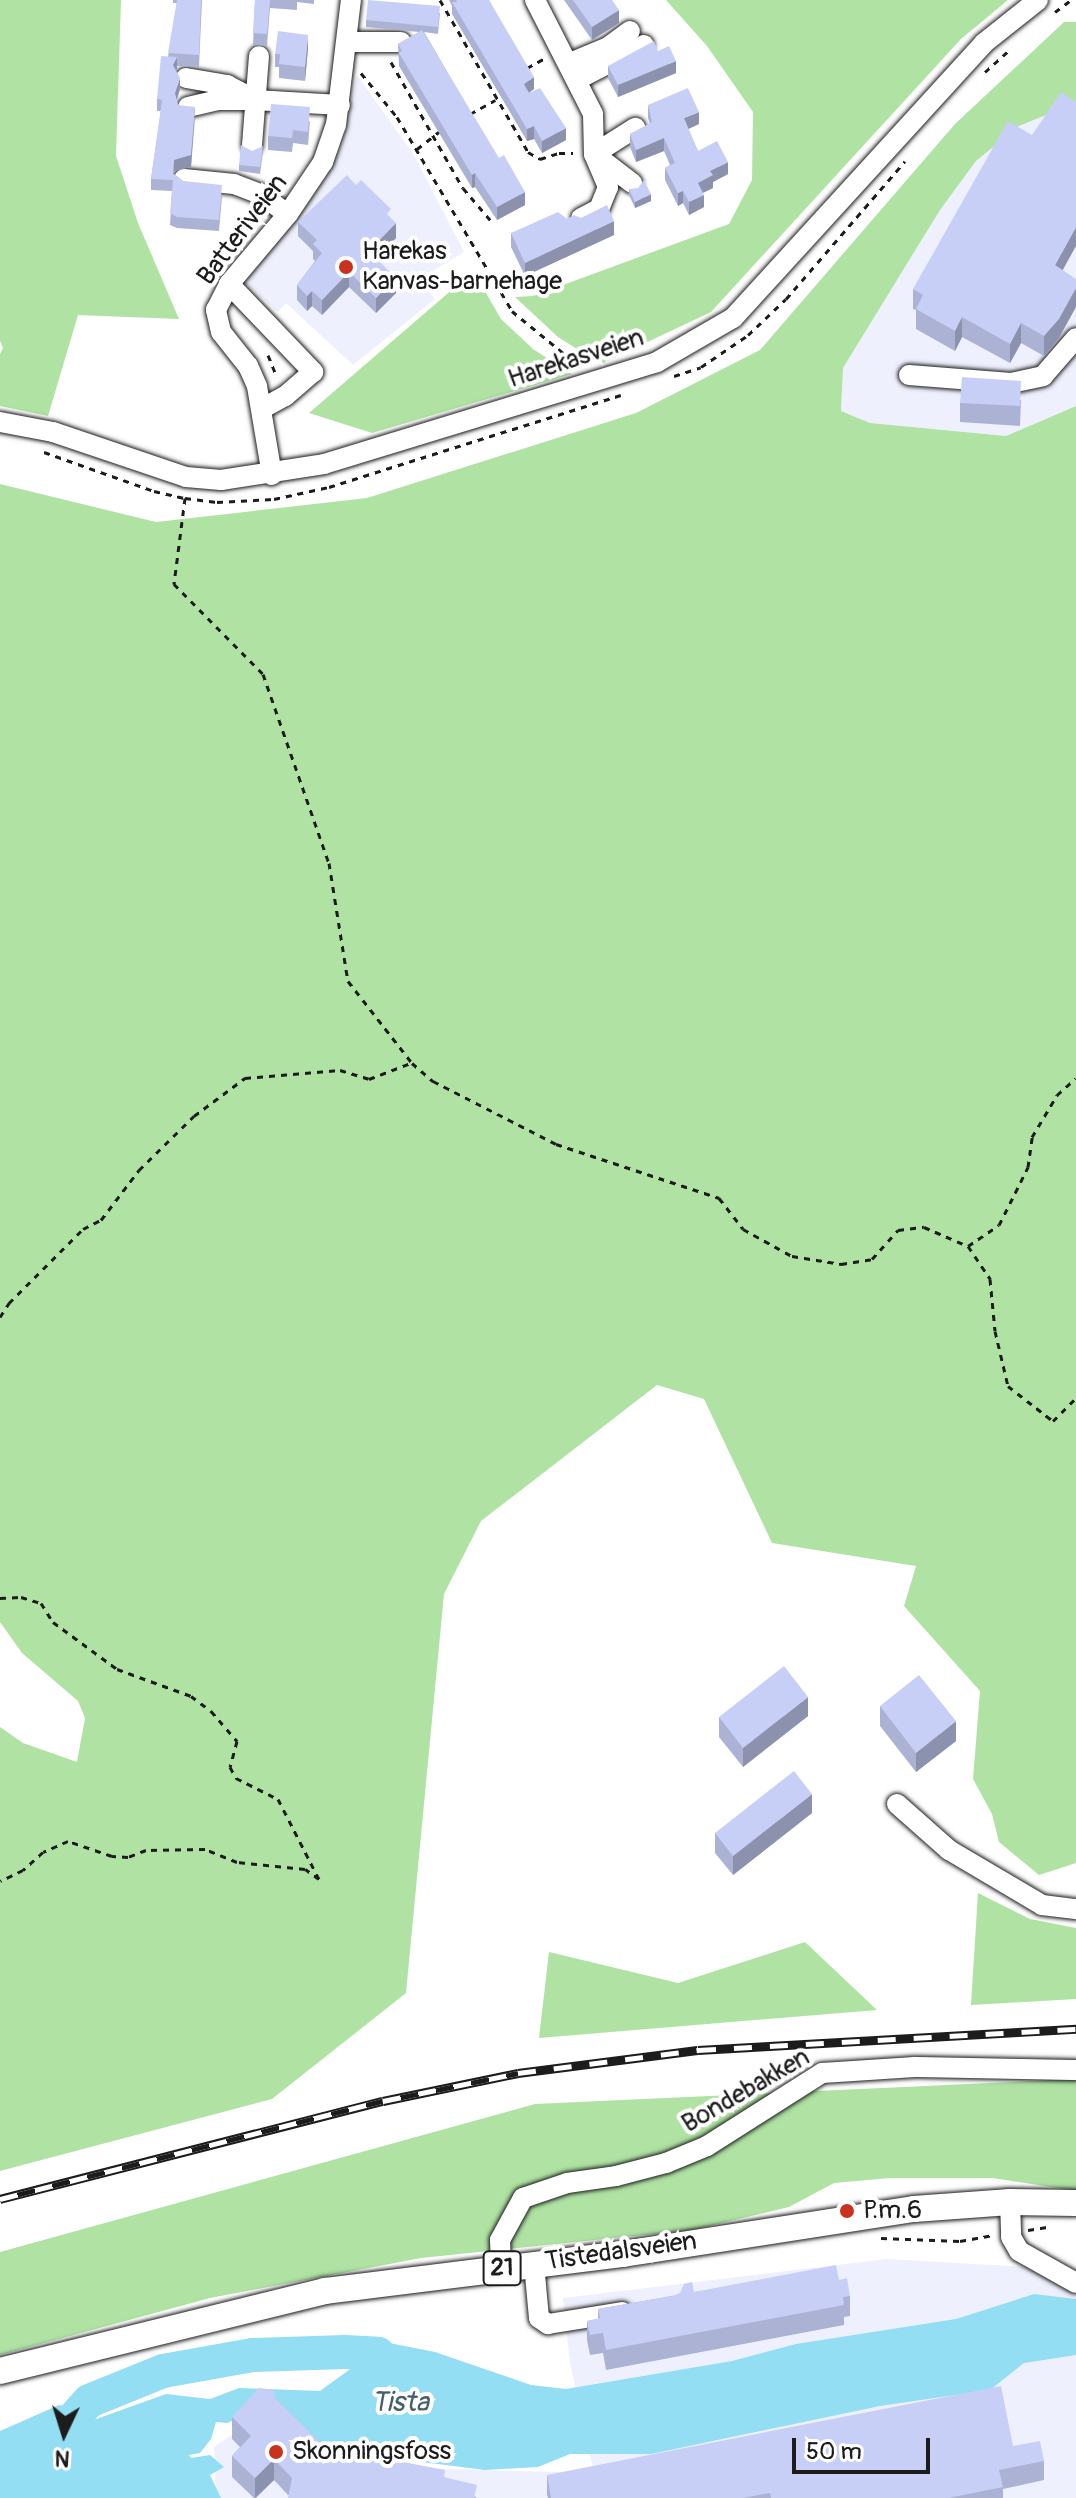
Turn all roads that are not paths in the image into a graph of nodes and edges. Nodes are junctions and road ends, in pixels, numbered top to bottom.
1 (351, 0) edge
2 (546, 4) edge
3 (1044, 8) edge
4 (637, 38) dead end
5 (391, 41) road end
6 (346, 51) junction
7 (259, 56) dead end
8 (570, 64) junction
9 (186, 78) dead end
10 (255, 100) junction
11 (340, 105) junction
12 (188, 107) edge
13 (635, 128) edge
14 (252, 145) dead end
15 (594, 154) junction
16 (184, 179) edge
17 (632, 183) dead end
18 (288, 214) junction
19 (581, 218) edge
20 (229, 284) junction
21 (1076, 338) edge
22 (909, 375) dead end
23 (263, 408) junction
24 (0, 422) edge
25 (272, 475) junction
26 (897, 1804) dead end
27 (1076, 1909) edge
28 (1076, 2070) edge
29 (1010, 2202) junction
30 (1076, 2203) edge
31 (534, 2264) junction
32 (501, 2268) junction
33 (1076, 2283) edge
34 (642, 2308) edge
35 (0, 2371) edge

1 - 6 street, Batteriveien
2 - 8 street
3 - 25 street, Harekasveien
4 - 8 street
5 - 6 street
6 - 11 street, Batteriveien
7 - 10 street
8 - 15 street
9 - 10 street
10 - 11 street
10 - 12 street
10 - 14 street
11 - 18 street, Batteriveien
13 - 15 street
15 - 17 street
15 - 19 street
16 - 18 street
18 - 20 street, Batteriveien
20 - 23 street, Batteriveien
20 - 23 street
21 - 22 street
23 - 25 street, Batteriveien
24 - 25 street, Harekasveien
26 - 27 street
28 - 32 street, Bondebakken
29 - 30 main road, 21
29 - 31 main road, Tistedalsveien / 21
29 - 33 street
31 - 32 main road, Tistedalsveien / 21
31 - 34 street
32 - 35 main road, Tistedalsveien / 21

